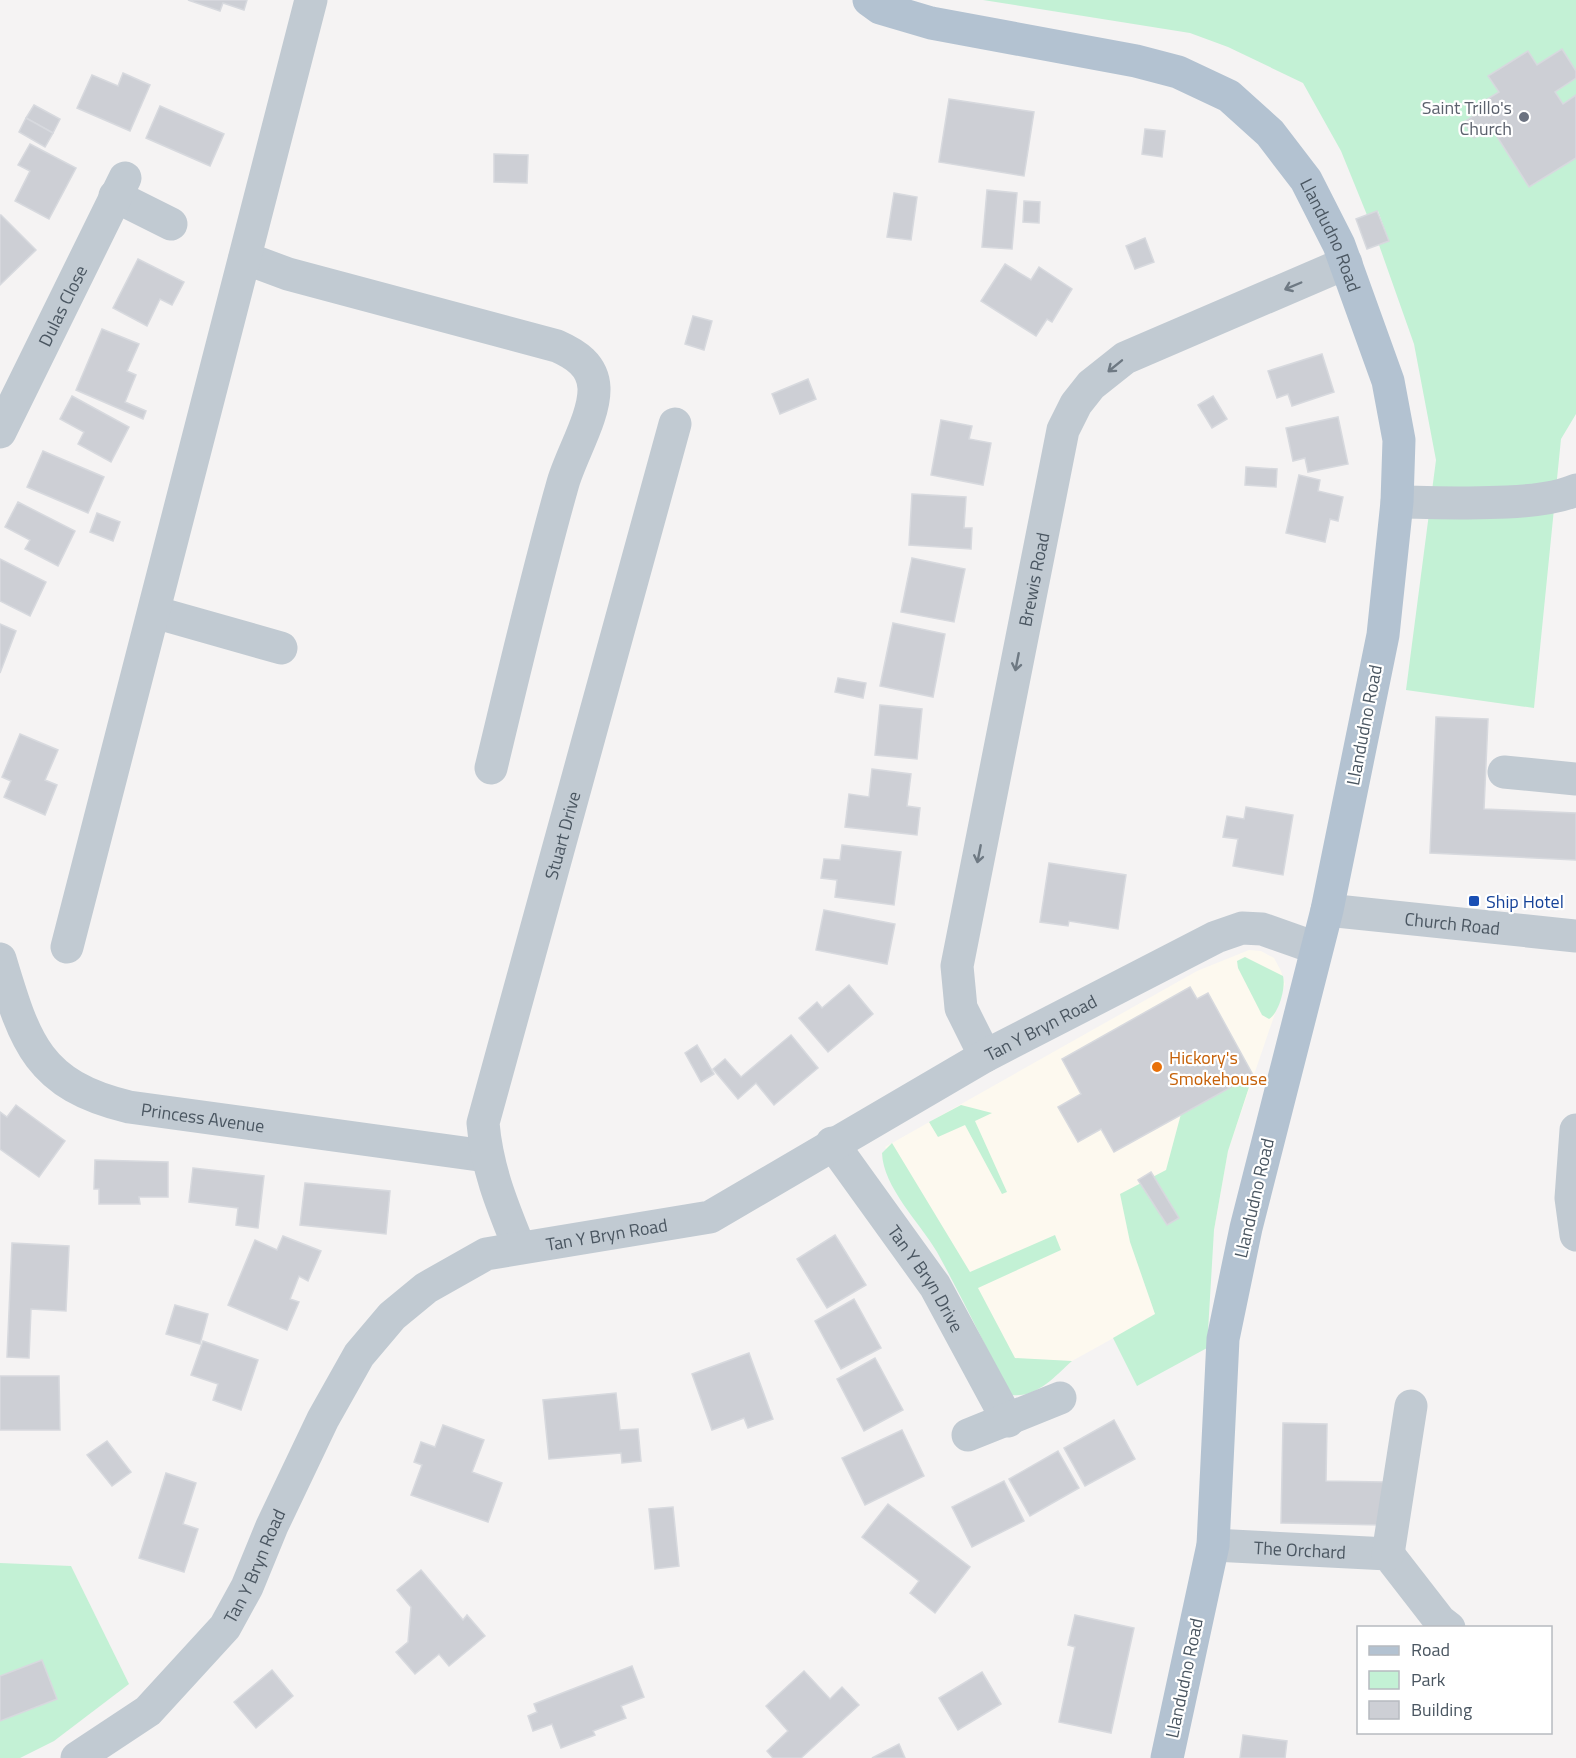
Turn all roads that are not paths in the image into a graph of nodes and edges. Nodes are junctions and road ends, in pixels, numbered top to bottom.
1 (311, 0) edge
2 (869, 0) edge
3 (171, 224) dead end
4 (245, 258) junction
5 (1346, 263) junction
6 (675, 424) dead end
7 (0, 432) edge
8 (1576, 490) edge
9 (1397, 502) junction
10 (154, 612) junction
11 (281, 648) dead end
12 (491, 768) dead end
13 (1504, 771) dead end
14 (1576, 779) edge
15 (1327, 910) junction
16 (1576, 936) edge
17 (68, 947) dead end
18 (1316, 948) junction
19 (0, 959) edge
20 (985, 1056) junction
21 (1576, 1130) edge
22 (832, 1143) junction
23 (486, 1156) junction
24 (1574, 1180) edge
25 (1576, 1235) edge
26 (519, 1247) junction
27 (1060, 1398) dead end
28 (1411, 1406) dead end
29 (1008, 1421) junction
30 (968, 1435) dead end
31 (1213, 1545) junction
32 (1388, 1554) junction
33 (1446, 1626) edge
34 (77, 1758) edge
35 (1167, 1758) edge

1 - 4 street
2 - 5 main road, Llandudno Road
3 - 7 street, Dulas Close
4 - 10 street
4 - 12 street
5 - 9 main road, Llandudno Road
5 -> 20 street, Brewis Road
6 - 23 street, Stuart Drive
8 - 9 street
9 - 15 main road, Llandudno Road
10 - 11 street
10 - 17 street
13 - 14 street
15 - 16 street, Church Road
15 - 18 main road, Llandudno Road
18 - 20 street, Tan Y Bryn Road
18 - 31 main road, Llandudno Road
19 - 23 street, Princess Avenue
20 - 22 street, Tan Y Bryn Road
21 - 24 street
22 - 26 street, Tan Y Bryn Road
22 - 29 street, Tan Y Bryn Drive
23 - 26 street, Stuart Drive
24 - 25 street
26 - 34 street, Tan Y Bryn Road
27 - 29 street
28 - 32 street
29 - 30 street
31 - 32 street, The Orchard
31 - 35 main road, Llandudno Road
32 - 33 street

